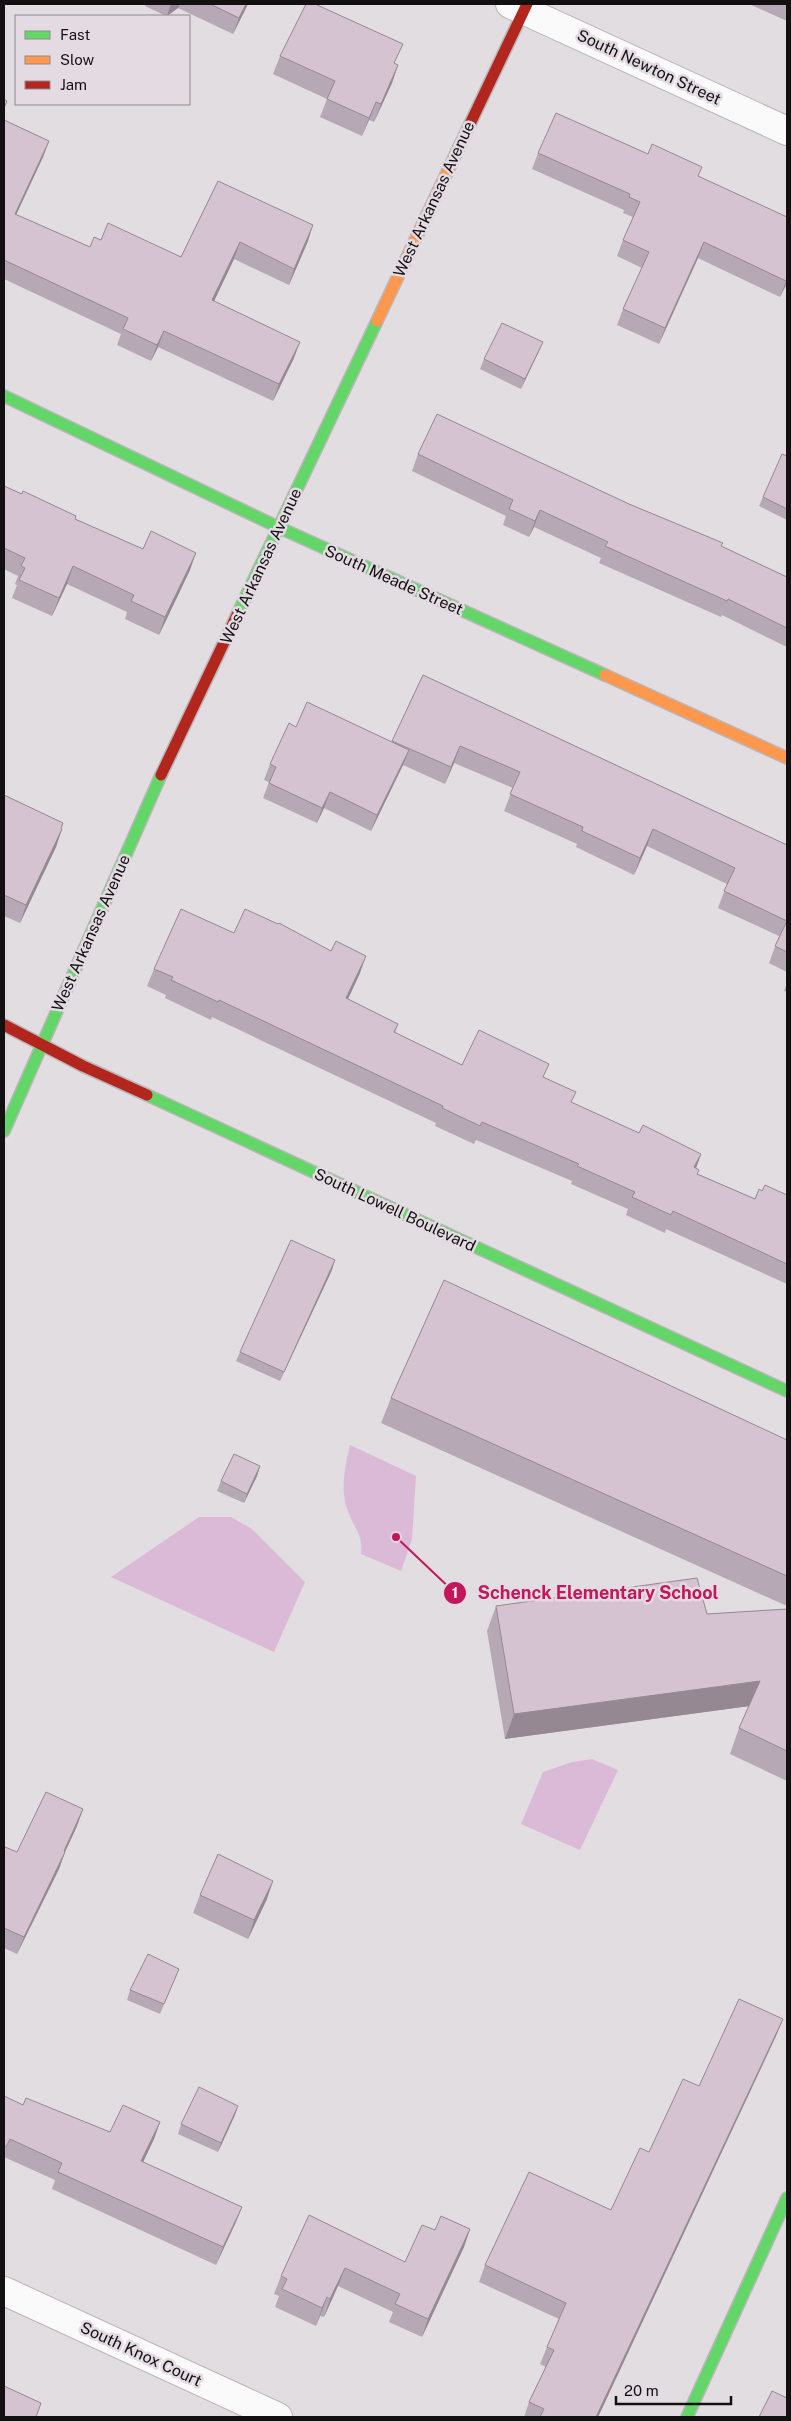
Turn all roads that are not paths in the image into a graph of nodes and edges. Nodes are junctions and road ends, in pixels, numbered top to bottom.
1 (520, 6) edge
2 (787, 130) edge
3 (4, 396) edge
4 (280, 528) junction
5 (787, 758) edge
6 (4, 1025) edge
7 (42, 1044) junction
8 (4, 1131) edge
9 (787, 1390) edge
10 (787, 2198) edge
11 (4, 2291) edge
12 (278, 2417) edge
13 (687, 2417) edge

1 - 2 street, South Newton Street
1 - 4 street, West Arkansas Avenue
3 - 4 street, South Meade Street
4 - 5 street, South Meade Street
4 - 7 street, West Arkansas Avenue
6 - 7 street, South Lowell Boulevard
7 - 8 street, West Arkansas Avenue
7 - 9 street, South Lowell Boulevard
10 - 13 street
11 - 12 street, South Knox Court

